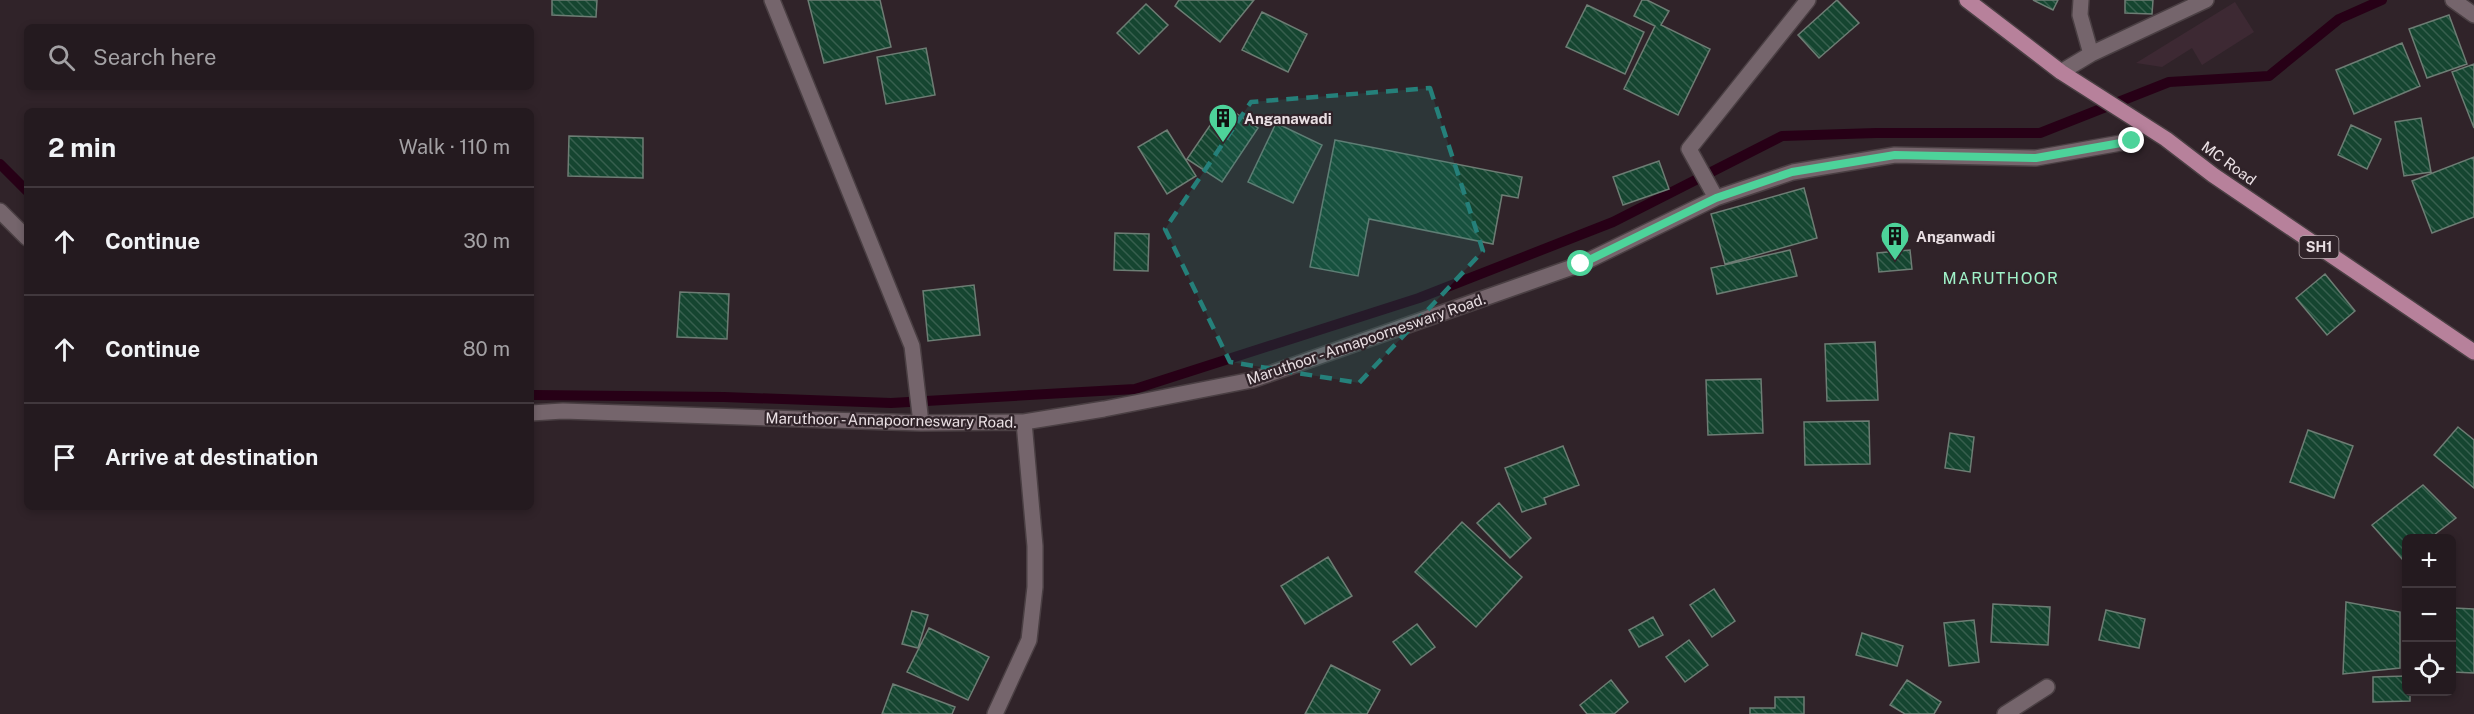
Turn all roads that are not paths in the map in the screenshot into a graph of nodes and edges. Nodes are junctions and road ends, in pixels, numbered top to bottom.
1 (772, 0) edge
2 (1808, 0) edge
3 (1967, 0) edge
4 (2081, 0) edge
5 (2206, 0) edge
6 (2452, 0) edge
7 (2474, 15) edge
8 (2091, 54) junction
9 (2061, 72) junction
10 (2132, 141) dead end
11 (1716, 198) junction
12 (0, 211) edge
13 (24, 235) edge
14 (2474, 352) edge
15 (534, 413) edge
16 (1024, 422) junction
17 (921, 423) junction
18 (2047, 687) dead end
19 (995, 714) edge
20 (2005, 714) edge

1 - 17 street
2 - 11 street
3 - 9 main road, MC Road / SH1
4 - 8 street
5 - 8 street
6 - 7 street
8 - 9 street
9 - 14 main road, MC Road / SH1
10 - 11 street, Maruthoor - Annapoorneswary Road.
11 - 16 street, Maruthoor - Annapoorneswary Road.
12 - 13 street
15 - 17 street, Maruthoor - Annapoorneswary Road.
16 - 17 street, Maruthoor - Annapoorneswary Road.
16 - 19 street
18 - 20 street

